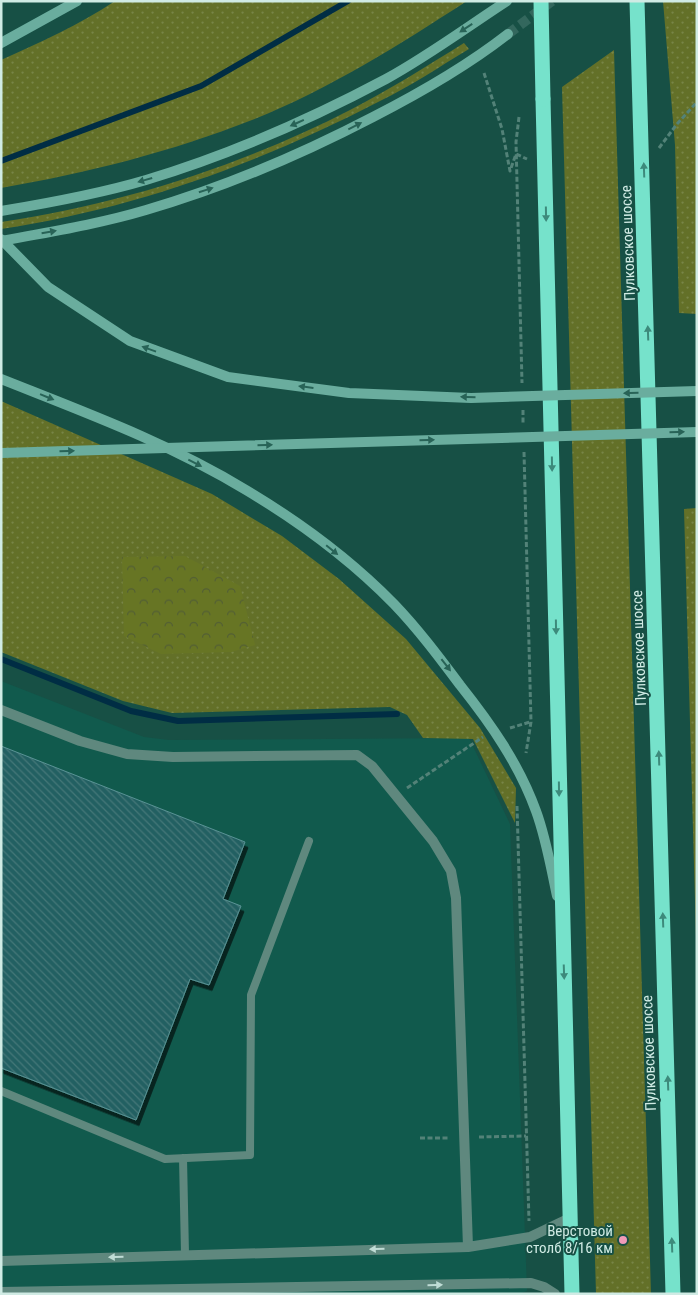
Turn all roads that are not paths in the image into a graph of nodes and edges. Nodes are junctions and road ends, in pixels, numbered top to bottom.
1 (77, 1) edge
2 (507, 1) edge
3 (541, 1) edge
4 (637, 1) edge
5 (508, 34) tunnel mouth
6 (1, 43) edge
7 (1, 211) edge
8 (1, 240) edge
9 (1, 380) edge
10 (697, 391) edge
11 (697, 432) edge
12 (1, 453) edge
13 (1, 710) edge
14 (309, 840) dead end
15 (563, 924) junction
16 (1, 1091) edge
17 (183, 1158) junction
18 (570, 1218) junction
19 (468, 1247) junction
20 (185, 1254) junction
21 (1, 1261) edge
22 (1, 1292) edge
23 (555, 1294) edge
24 (572, 1294) edge
25 (673, 1294) edge

1 - 6 main road
2 -> 7 main road
3 -> 15 highway, bridge
25 -> 4 highway, Пулковское шоссе
8 -> 5 main road
10 -> 8 main road, bridge
9 -> 15 main road
12 -> 11 main road, bridge
13 - 19 street
14 - 17 lane
15 -> 18 highway
16 - 17 lane
17 - 20 lane
18 - 19 street
18 - 24 highway
19 -> 20 street
20 -> 21 street
22 -> 23 street

